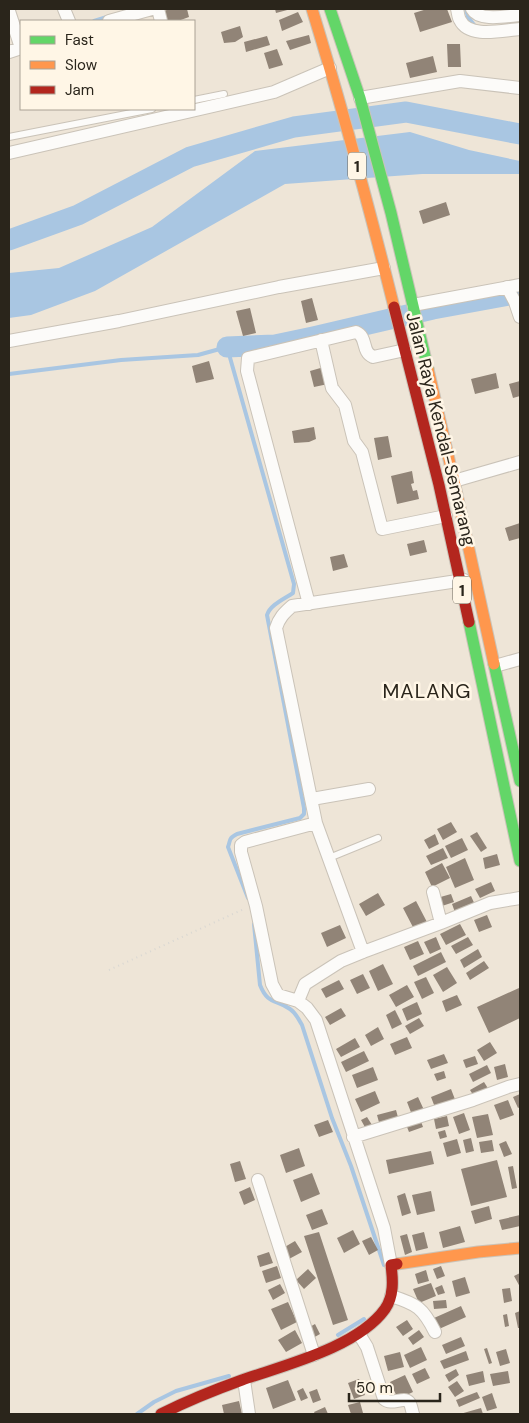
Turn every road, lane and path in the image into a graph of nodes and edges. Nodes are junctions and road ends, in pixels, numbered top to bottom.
1 (152, 9) edge
2 (312, 9) edge
3 (330, 9) edge
4 (457, 9) edge
5 (472, 9) edge
6 (9, 11) edge
7 (128, 12) edge
8 (520, 15) edge
9 (111, 20) edge
10 (520, 29) edge
11 (20, 45) edge
12 (330, 68) junction
13 (520, 88) edge
14 (224, 94) dead end
15 (195, 100) edge
16 (361, 103) junction
17 (195, 108) edge
18 (147, 110) edge
19 (183, 111) edge
20 (9, 137) edge
21 (9, 152) edge
22 (384, 268) junction
23 (514, 294) edge
24 (414, 311) junction
25 (520, 317) edge
26 (321, 340) junction
27 (9, 341) edge
28 (405, 350) junction
29 (520, 462) edge
30 (454, 481) junction
31 (446, 516) junction
32 (475, 578) junction
33 (460, 581) junction
34 (308, 604) junction
35 (520, 659) edge
36 (495, 666) junction
37 (520, 781) edge
38 (369, 789) dead end
39 (312, 799) junction
40 (316, 823) junction
41 (378, 838) dead end
42 (329, 858) junction
43 (520, 861) edge
44 (433, 892) dead end
45 (520, 898) edge
46 (246, 908) dead end
47 (441, 923) junction
48 (362, 952) junction
49 (109, 970) dead end
50 (298, 1002) junction
51 (520, 1084) edge
52 (354, 1137) junction
53 (258, 1180) dead end
54 (520, 1248) edge
55 (391, 1265) junction
56 (391, 1296) junction
57 (435, 1332) dead end
58 (359, 1334) junction
59 (312, 1351) junction
60 (244, 1380) junction
61 (161, 1414) edge
62 (249, 1414) edge
63 (413, 1414) edge

1 - 7 street
2 - 12 main road, Jalan Raya Kendal-Semarang / 1
3 - 16 main road, Jalan Raya Kendal-Semarang / 1
4 - 10 street
5 - 8 street
6 - 11 street
7 - 9 street
12 - 17 street
12 - 22 main road, Jalan Raya Kendal-Semarang / 1
13 - 16 street
14 - 15 lane
16 - 24 main road, Jalan Raya Kendal-Semarang / 1
18 - 20 lane
19 - 21 street
22 - 27 street
22 - 28 main road, Jalan Raya Kendal-Semarang / 1
23 - 24 street
23 - 25 street
24 - 30 main road, Jalan Raya Kendal-Semarang / 1
26 - 28 street
26 - 31 street
26 - 34 street
28 - 31 main road, Jalan Raya Kendal-Semarang / 1
29 - 30 street
30 - 32 main road, Jalan Raya Kendal-Semarang / 1
31 - 33 main road, Jalan Raya Kendal-Semarang / 1
32 - 33 street
32 - 36 main road, Jalan Raya Kendal-Semarang / 1
33 - 34 street
33 - 43 main road, Jalan Raya Kendal-Semarang / 1
34 - 39 street
35 - 36 street
36 - 37 main road, Jalan Raya Kendal-Semarang / 1
38 - 39 street
39 - 40 street
40 - 42 street
40 - 50 street
41 - 42 lane
42 - 48 street
44 - 47 street
45 - 47 street
46 - 49 path
47 - 48 street
48 - 50 street
50 - 52 street
51 - 52 street
52 - 55 street
53 - 59 street
54 - 55 main road
55 - 56 main road
56 - 57 street
56 - 58 main road
58 - 59 main road
58 - 63 street
59 - 60 main road
60 - 61 main road
60 - 62 street

